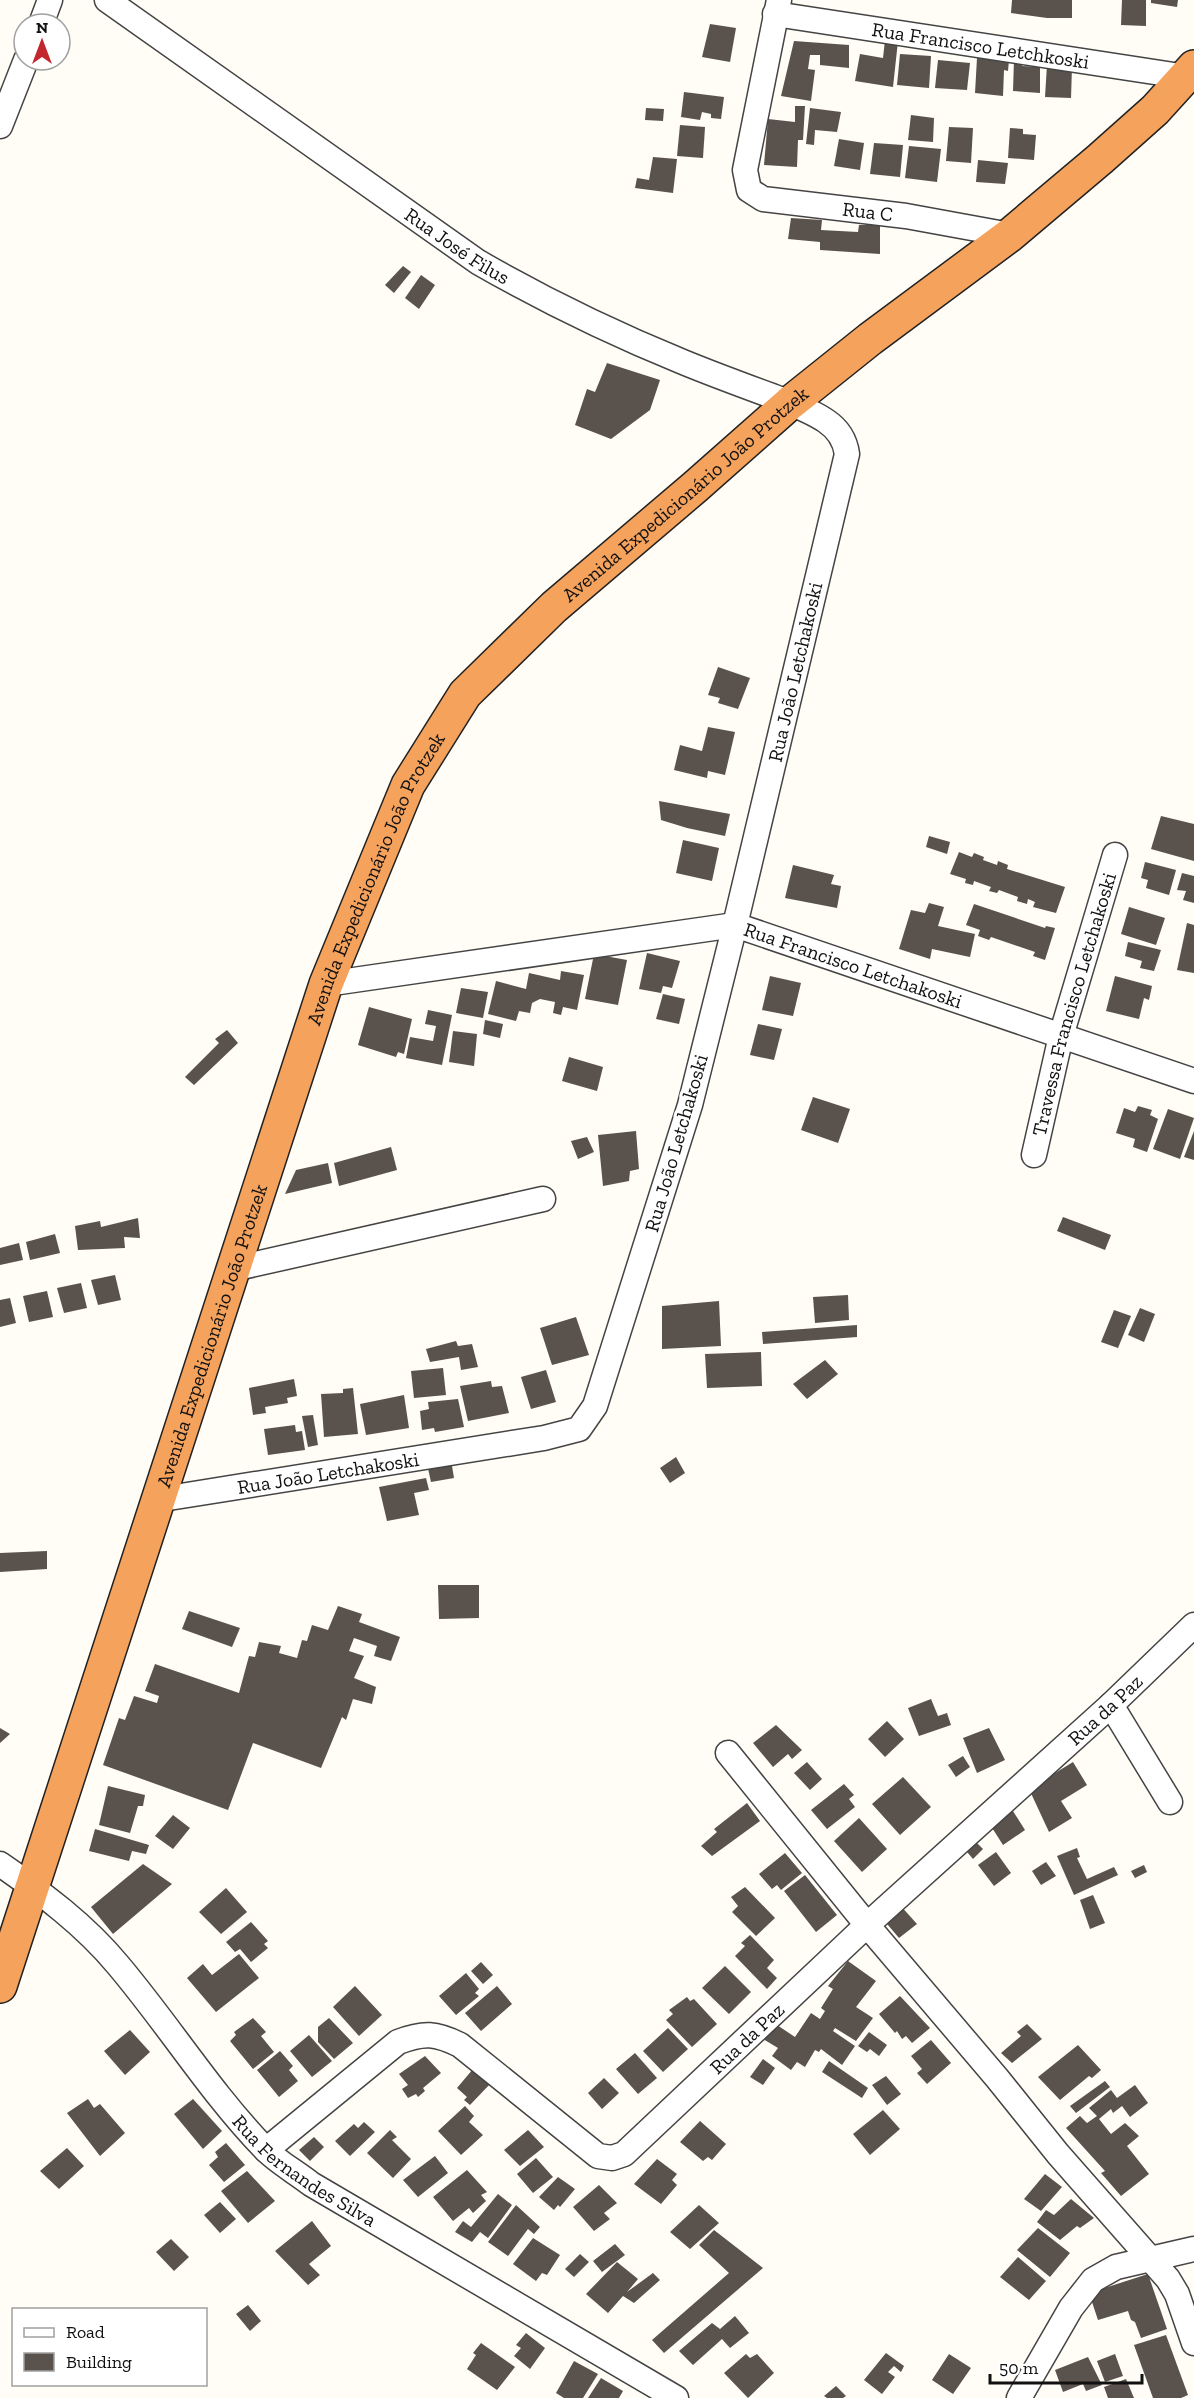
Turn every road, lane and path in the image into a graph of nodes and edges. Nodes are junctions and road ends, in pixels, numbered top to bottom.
1 (107, 0) edge
2 (777, 7) edge
3 (21, 72) edge
4 (1190, 72) edge
5 (0, 126) edge
6 (1010, 235) junction
7 (790, 403) junction
8 (839, 434) joint
9 (1115, 855) dead end
10 (735, 925) junction
11 (326, 984) junction
12 (1061, 1036) junction
13 (1194, 1082) edge
14 (1034, 1155) dead end
15 (543, 1199) dead end
16 (232, 1269) junction
17 (156, 1500) junction
18 (1194, 1625) edge
19 (1111, 1705) junction
20 (728, 1753) dead end
21 (1170, 1802) dead end
22 (0, 1864) edge
23 (33, 1887) junction
24 (867, 1924) junction
25 (0, 1986) edge
26 (266, 2150) junction
27 (1194, 2249) edge
28 (1150, 2260) junction
29 (1194, 2343) edge
30 (676, 2398) edge
31 (1019, 2398) edge

1 - 7 street, Rua José Filus
2 - 4 street, Rua Francisco Letchkoski
2 - 6 street, Rua C
3 - 5 street
4 - 6 highway, Avenida Expedicionário João Protzek
6 - 7 highway, Avenida Expedicionário João Protzek
7 - 8 street, Rua José Filus
7 - 11 highway, Avenida Expedicionário João Protzek
8 - 10 street, Rua João Letchakoski
9 - 12 street, Travessa Francisco Letchakoski
10 - 11 street, Rua Francisco Letchakoski
10 - 12 street, Rua Francisco Letchakoski
10 - 17 street, Rua João Letchakoski
11 - 16 highway, Avenida Expedicionário João Protzek
12 - 13 street, Rua Francisco Letchakoski
12 - 14 street, Travessa Francisco Letchakoski
15 - 16 street
16 - 17 highway, Avenida Expedicionário João Protzek
17 - 23 highway, Avenida Expedicionário João Protzek
18 - 19 street, Rua da Paz
19 - 21 street
19 - 24 street, Rua da Paz
20 - 24 street
22 - 23 street, Rua Fernandes Silva
23 - 25 highway, Avenida Expedicionário João Protzek
23 - 26 street, Rua Fernandes Silva
24 - 26 street, Rua da Paz
24 - 28 street
26 - 30 street, Rua Fernandes Silva
27 - 28 street
28 - 29 street
28 - 31 street

